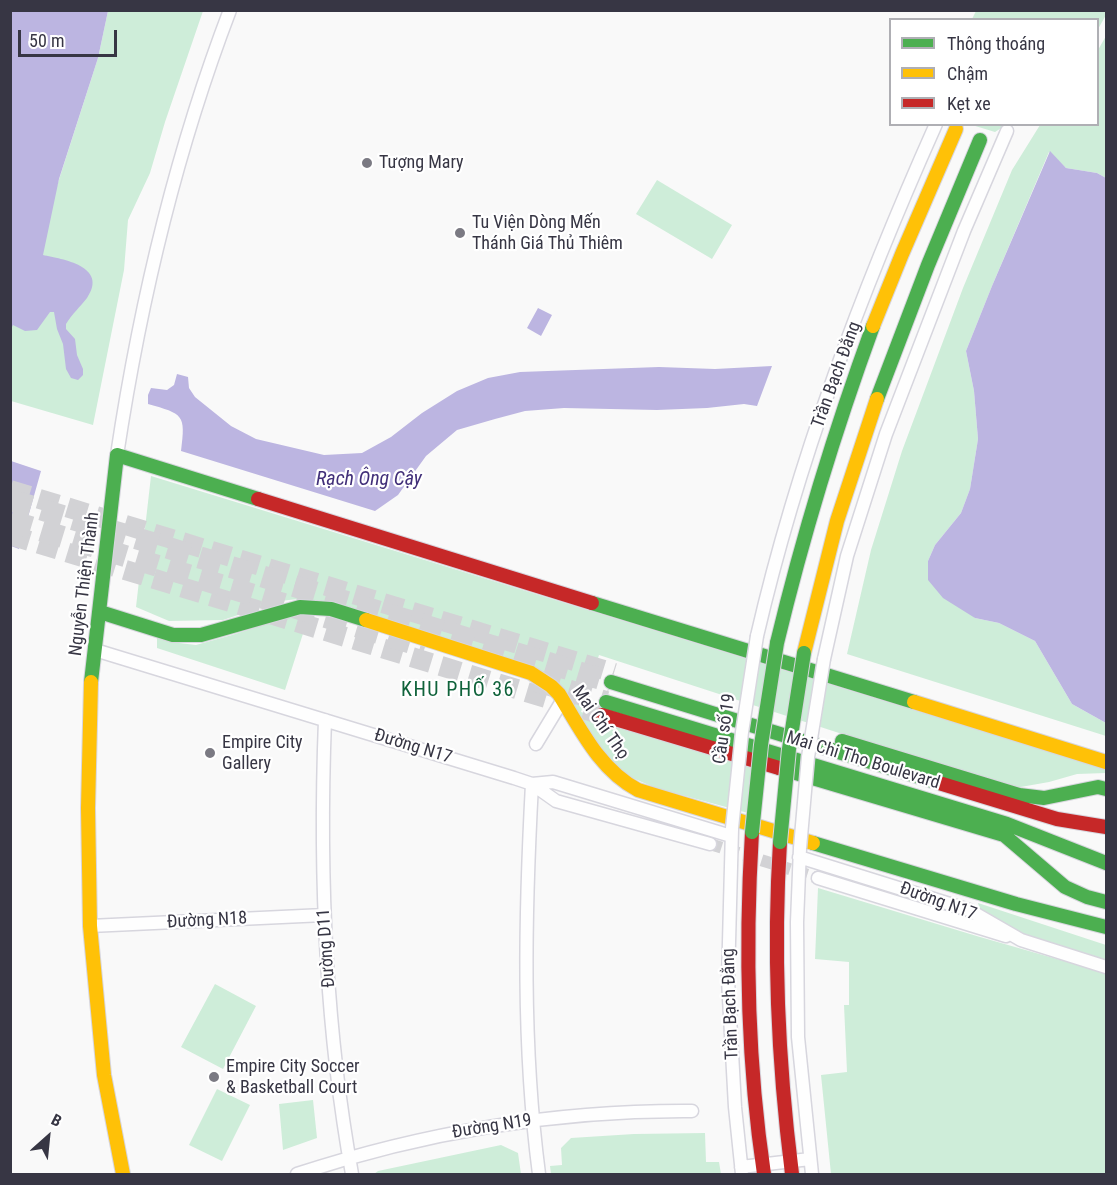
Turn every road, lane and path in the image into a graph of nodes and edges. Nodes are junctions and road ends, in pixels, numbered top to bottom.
1 (230, 10) edge
2 (935, 126) edge
3 (956, 129) dead end
4 (1007, 131) dead end
5 (980, 140) dead end
6 (843, 352) junction
7 (861, 359) junction
8 (888, 369) junction
9 (907, 376) junction
10 (117, 455) junction
11 (100, 612) junction
12 (763, 613) junction
13 (783, 619) junction
14 (810, 627) junction
15 (830, 634) junction
16 (95, 650) junction
17 (562, 701) junction
18 (604, 708) joint
19 (325, 720) junction
20 (536, 744) dead end
21 (1107, 762) edge
22 (532, 784) junction
23 (1107, 789) edge
24 (1107, 827) edge
25 (731, 832) junction
26 (710, 844) tunnel mouth
27 (800, 853) junction
28 (1107, 863) edge
29 (818, 878) tunnel mouth
30 (1107, 902) edge
31 (324, 915) junction
32 (90, 926) junction
33 (1107, 927) edge
34 (1021, 940) junction
35 (1107, 967) edge
36 (692, 1111) dead end
37 (533, 1120) junction
38 (349, 1158) junction
39 (810, 1159) junction
40 (791, 1168) edge
41 (763, 1169) edge
42 (742, 1171) edge
43 (123, 1174) edge
44 (297, 1174) edge
45 (352, 1174) edge
46 (539, 1174) edge
47 (812, 1174) edge

1 - 10 street, Nguyễn Thiện Thành
2 - 6 street, Cầu số 19
3 - 7 main road, Trần Bạch Đằng
4 - 9 street
5 - 8 main road
6 - 7 street
6 - 12 street, Cầu số 19
7 - 13 main road, Trần Bạch Đằng
8 - 9 street
8 - 14 main road
9 - 15 street
10 - 11 main road, Nguyễn Thiện Thành
10 - 21 main road
11 - 16 main road, Nguyễn Thiện Thành
11 - 17 main road, Mai Chí Thọ
12 - 13 street
12 - 25 street, Cầu số 19, bridge
13 - 41 main road, Trần Bạch Đằng, bridge
14 - 15 street
14 - 40 main road, bridge
15 - 27 street, bridge
16 - 19 street, Đường N17
16 - 32 main road, Nguyễn Thiện Thành
17 - 20 street
17 - 33 main road, Mai Chí Thọ
18 - 28 main road, Mai Chi Tho Boulevard
18 - 30 main road, Mai Chí Thọ
19 - 22 street, Đường N17
19 - 31 street, Đường D11
22 - 25 street, Đường N17
22 - 26 street
22 - 37 street
23 - 24 main road, Mai Chi Tho Boulevard
25 - 42 street, Cầu số 19
27 - 34 street, Đường N17
27 - 39 street
29 - 34 street
31 - 32 street, Đường N18
31 - 38 street, Đường D11
32 - 43 main road, Nguyễn Thiện Thành
34 - 35 street, Đường N17
36 - 37 street, Đường N19
37 - 38 street, Đường N19
37 - 46 street
38 - 44 street, Đường N19
38 - 45 street, Đường D11
39 - 40 street
39 - 47 street
40 - 41 street
41 - 42 street

